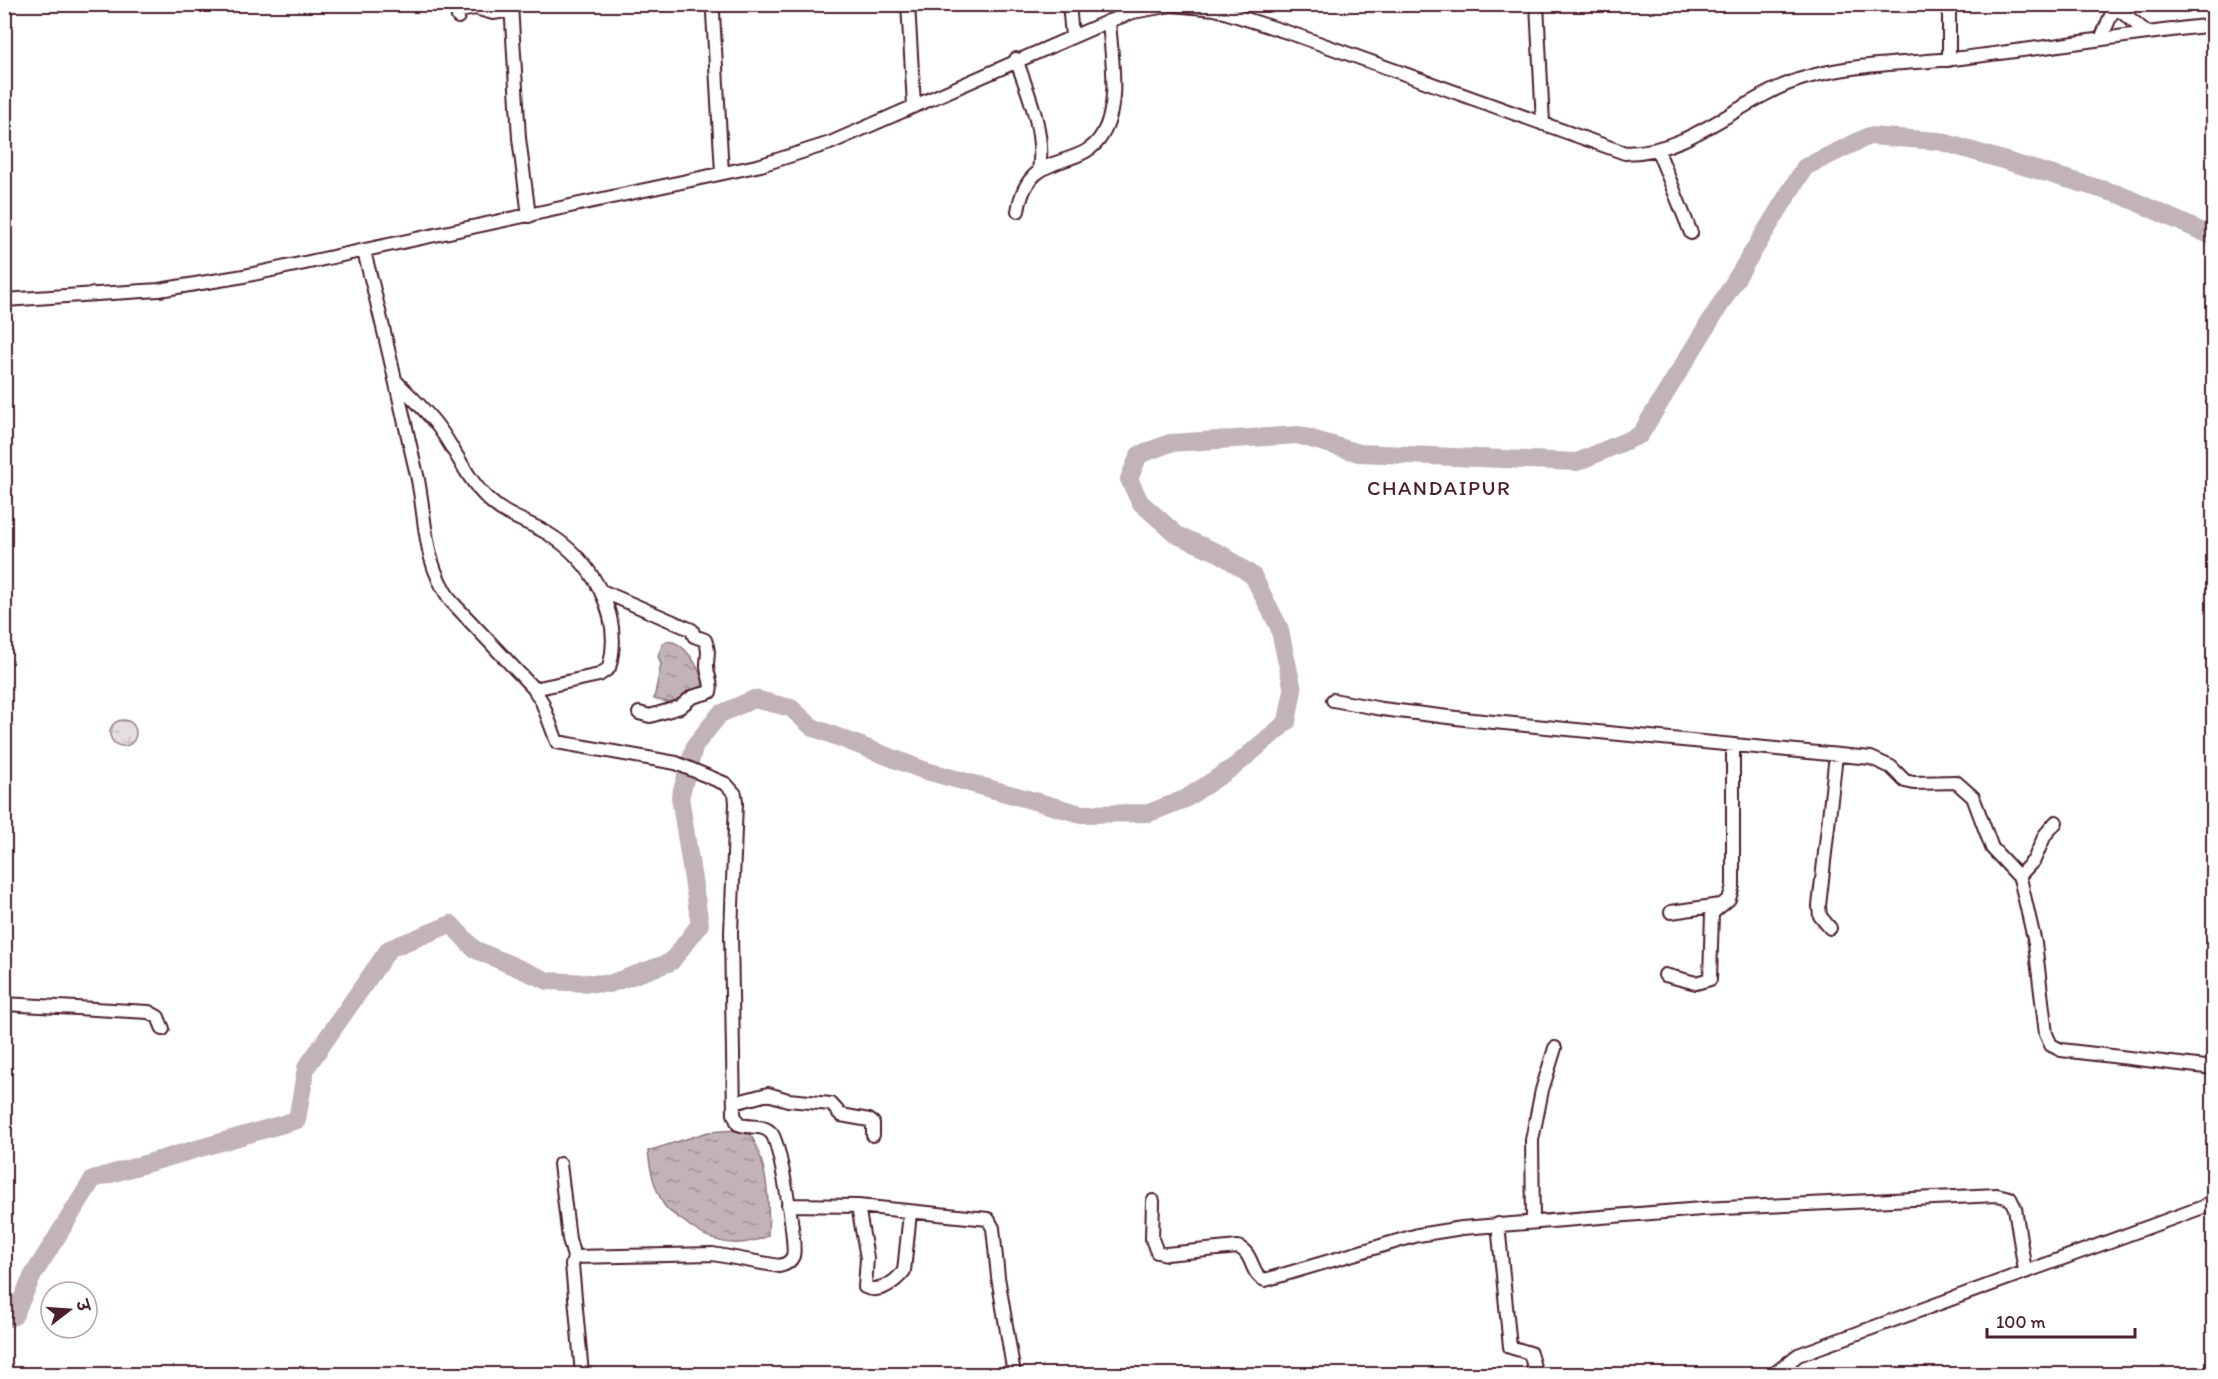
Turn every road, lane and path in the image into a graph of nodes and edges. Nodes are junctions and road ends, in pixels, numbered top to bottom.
1 (908, 4) edge
2 (1069, 4) edge
3 (1537, 4) edge
4 (1949, 4) edge
5 (1172, 5) edge
6 (2113, 6) edge
7 (512, 7) edge
8 (713, 13) dead end
9 (458, 17) dead end
10 (1109, 21) junction
11 (2214, 25) edge
12 (2145, 31) junction
13 (1072, 36) junction
14 (2101, 39) junction
15 (1016, 59) junction
16 (1948, 60) junction
17 (914, 105) junction
18 (1543, 124) junction
19 (1658, 151) junction
20 (1039, 171) junction
21 (722, 173) junction
22 (1018, 212) dead end
23 (529, 216) junction
24 (1691, 233) dead end
25 (364, 252) junction
26 (4, 300) edge
27 (395, 380) junction
28 (602, 591) junction
29 (534, 689) junction
30 (1333, 700) dead end
31 (639, 713) dead end
32 (1733, 744) junction
33 (1836, 755) junction
34 (2056, 822) dead end
35 (2019, 876) junction
36 (1721, 905) junction
37 (1671, 912) dead end
38 (1830, 928) dead end
39 (1665, 975) dead end
40 (4, 1004) edge
41 (163, 1029) dead end
42 (1555, 1048) dead end
43 (2214, 1068) edge
44 (734, 1102) junction
45 (873, 1135) dead end
46 (560, 1164) dead end
47 (1153, 1201) dead end
48 (2214, 1203) edge
49 (788, 1205) junction
50 (858, 1206) junction
51 (910, 1213) junction
52 (1533, 1221) junction
53 (1498, 1224) junction
54 (574, 1257) junction
55 (2025, 1271) junction
56 (582, 1374) edge
57 (1014, 1374) edge
58 (1536, 1374) edge
59 (1774, 1374) edge

1 - 17 street
2 - 13 street
3 - 18 street
4 - 16 street
5 - 10 street
5 - 18 street
6 - 12 street
6 - 14 street
7 - 9 street
7 - 23 street
8 - 21 street
10 - 13 street
10 - 20 street
11 - 12 street
12 - 14 street
13 - 15 street
14 - 16 street
15 - 17 street
15 - 20 street
16 - 19 street
17 - 21 street
18 - 19 street
19 - 24 street
20 - 22 street
21 - 23 street
23 - 25 street
25 - 26 street
25 - 27 street
27 - 28 street
27 - 29 street
28 - 29 street
28 - 31 street
29 - 44 street
30 - 32 street
32 - 33 street
32 - 36 street
33 - 35 street
33 - 38 street
34 - 35 street
35 - 43 street
36 - 37 street
36 - 39 street
40 - 41 street
42 - 52 street
44 - 45 street
44 - 49 street
46 - 54 street
47 - 53 street
48 - 55 street
49 - 50 street
49 - 54 street
50 - 51 street
50 - 51 street
51 - 57 street
52 - 53 street
52 - 55 street
53 - 58 street
54 - 56 street
55 - 59 street

